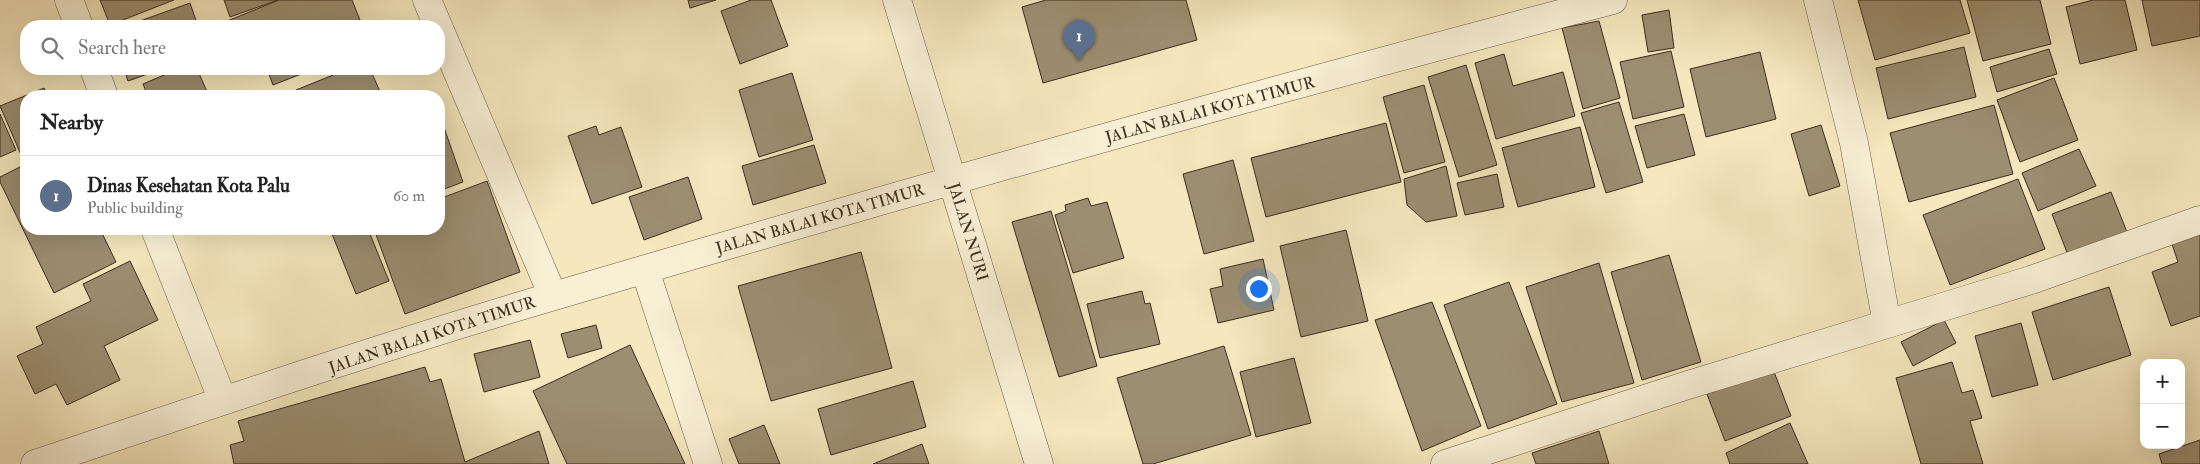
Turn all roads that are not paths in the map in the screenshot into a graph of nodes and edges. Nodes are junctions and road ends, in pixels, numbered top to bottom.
1 (69, 0) edge
2 (427, 0) edge
3 (897, 0) edge
4 (1613, 0) edge
5 (1818, 0) edge
6 (1556, 7) edge
7 (76, 20) edge
8 (436, 20) edge
9 (445, 42) edge
10 (96, 75) edge
11 (102, 90) edge
12 (953, 180) junction
13 (2200, 220) edge
14 (157, 235) edge
15 (645, 270) junction
16 (553, 296) junction
17 (1887, 324) junction
18 (223, 401) junction
19 (35, 464) edge
20 (708, 464) edge
21 (1039, 464) edge
22 (1445, 464) edge

1 - 7 street
2 - 8 street
3 - 12 street, JALAN NURI
4 - 6 street, JALAN BALAI KOTA TIMUR
5 - 17 street
6 - 12 street, JALAN BALAI KOTA TIMUR
9 - 16 street
10 - 11 street
12 - 15 street, JALAN BALAI KOTA TIMUR
12 - 21 street, JALAN NURI
13 - 17 street
14 - 18 street
15 - 16 street, JALAN BALAI KOTA TIMUR
15 - 20 street
16 - 18 street, JALAN BALAI KOTA TIMUR
17 - 22 street
18 - 19 street, JALAN BALAI KOTA TIMUR

